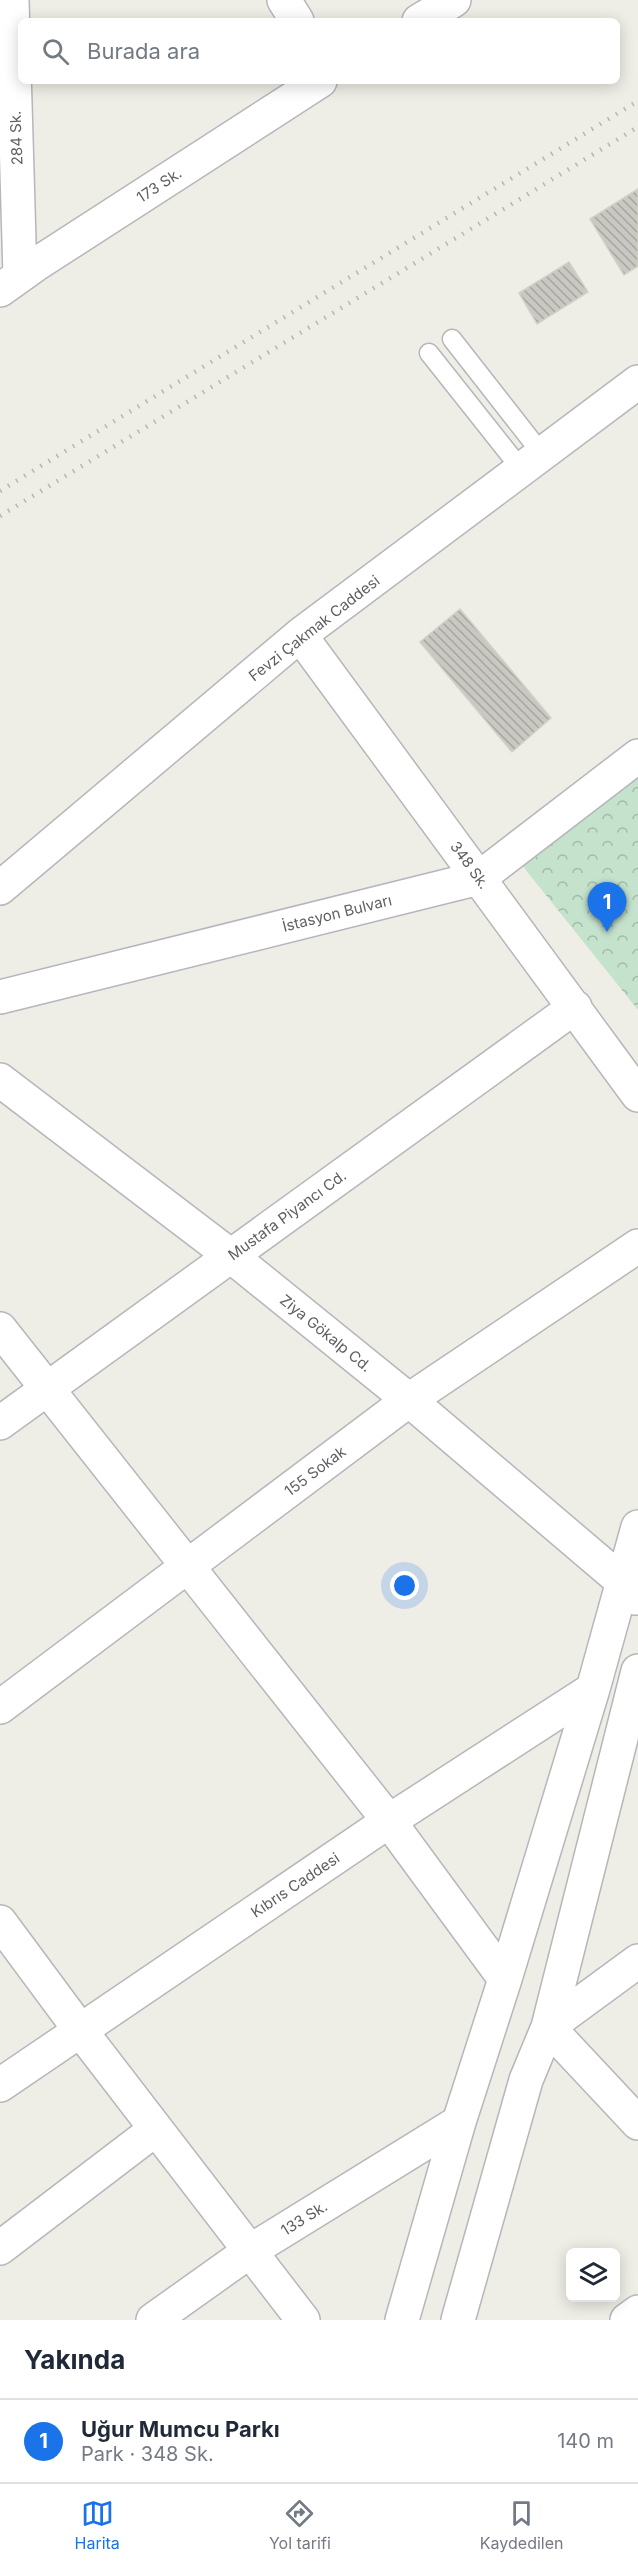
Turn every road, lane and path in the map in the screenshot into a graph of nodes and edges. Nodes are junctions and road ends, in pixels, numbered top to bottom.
1 (12, 0) edge
2 (284, 0) edge
3 (454, 0) edge
4 (295, 18) edge
5 (424, 18) edge
6 (315, 84) edge
7 (10, 283) edge
8 (452, 339) dead end
9 (429, 353) dead end
10 (638, 382) edge
11 (532, 462) junction
12 (300, 635) junction
13 (638, 756) edge
14 (479, 878) junction
15 (0, 888) edge
16 (0, 997) edge
17 (574, 1006) junction
18 (0, 1080) edge
19 (638, 1095) edge
20 (638, 1246) edge
21 (231, 1256) junction
22 (0, 1329) edge
23 (46, 1389) junction
24 (410, 1400) junction
25 (0, 1423) edge
26 (638, 1527) edge
27 (187, 1567) junction
28 (631, 1592) edge
29 (638, 1624) edge
30 (608, 1636) junction
31 (638, 1671) edge
32 (592, 1689) junction
33 (0, 1707) edge
34 (389, 1821) junction
35 (0, 1922) edge
36 (638, 1960) edge
37 (505, 1979) junction
38 (548, 2027) junction
39 (80, 2030) junction
40 (0, 2085) edge
41 (459, 2122) junction
42 (638, 2124) edge
43 (156, 2129) junction
44 (0, 2248) edge
45 (250, 2251) junction
46 (638, 2312) edge
47 (153, 2320) edge
48 (303, 2320) edge
49 (402, 2320) edge
50 (458, 2320) edge
51 (627, 2320) edge

1 - 7 street, 284 Sk.
2 - 4 street
3 - 5 street
6 - 7 street, 173 Sk.
8 - 11 lane
9 - 11 lane
10 - 11 street, Fevzi Çakmak Caddesi
11 - 12 street, Fevzi Çakmak Caddesi
12 - 14 street, 348 Sk.
12 - 15 street, Fevzi Çakmak Caddesi
13 - 14 street, İstasyon Bulvarı
14 - 16 street, İstasyon Bulvarı
14 - 17 street, 348 Sk.
17 - 19 street, 348 Sk.
17 - 21 street, Mustafa Piyancı Cd.
18 - 21 street, Ziya Gökalp Cd.
20 - 24 street, 155 Sokak
21 - 23 street, Mustafa Piyancı Cd.
21 - 24 street, Ziya Gökalp Cd.
22 - 23 street
23 - 25 street, Mustafa Piyancı Cd.
23 - 27 street
24 - 27 street, 155 Sokak
24 - 28 street, Ziya Gökalp Cd.
26 - 28 street
27 - 33 street, 155 Sokak
27 - 34 street
28 - 30 street
29 - 30 street
30 - 32 street
31 - 38 street
32 - 34 street, Kıbrıs Caddesi
32 - 37 street
34 - 37 street
34 - 39 street, Kıbrıs Caddesi
35 - 39 street
36 - 38 street
37 - 41 street
38 - 42 street
38 - 50 street
39 - 40 street, Kıbrıs Caddesi
39 - 43 street
41 - 45 street, 133 Sk.
41 - 49 street
43 - 44 street
43 - 45 street
45 - 47 street, 133 Sk.
45 - 48 street
46 - 51 street

